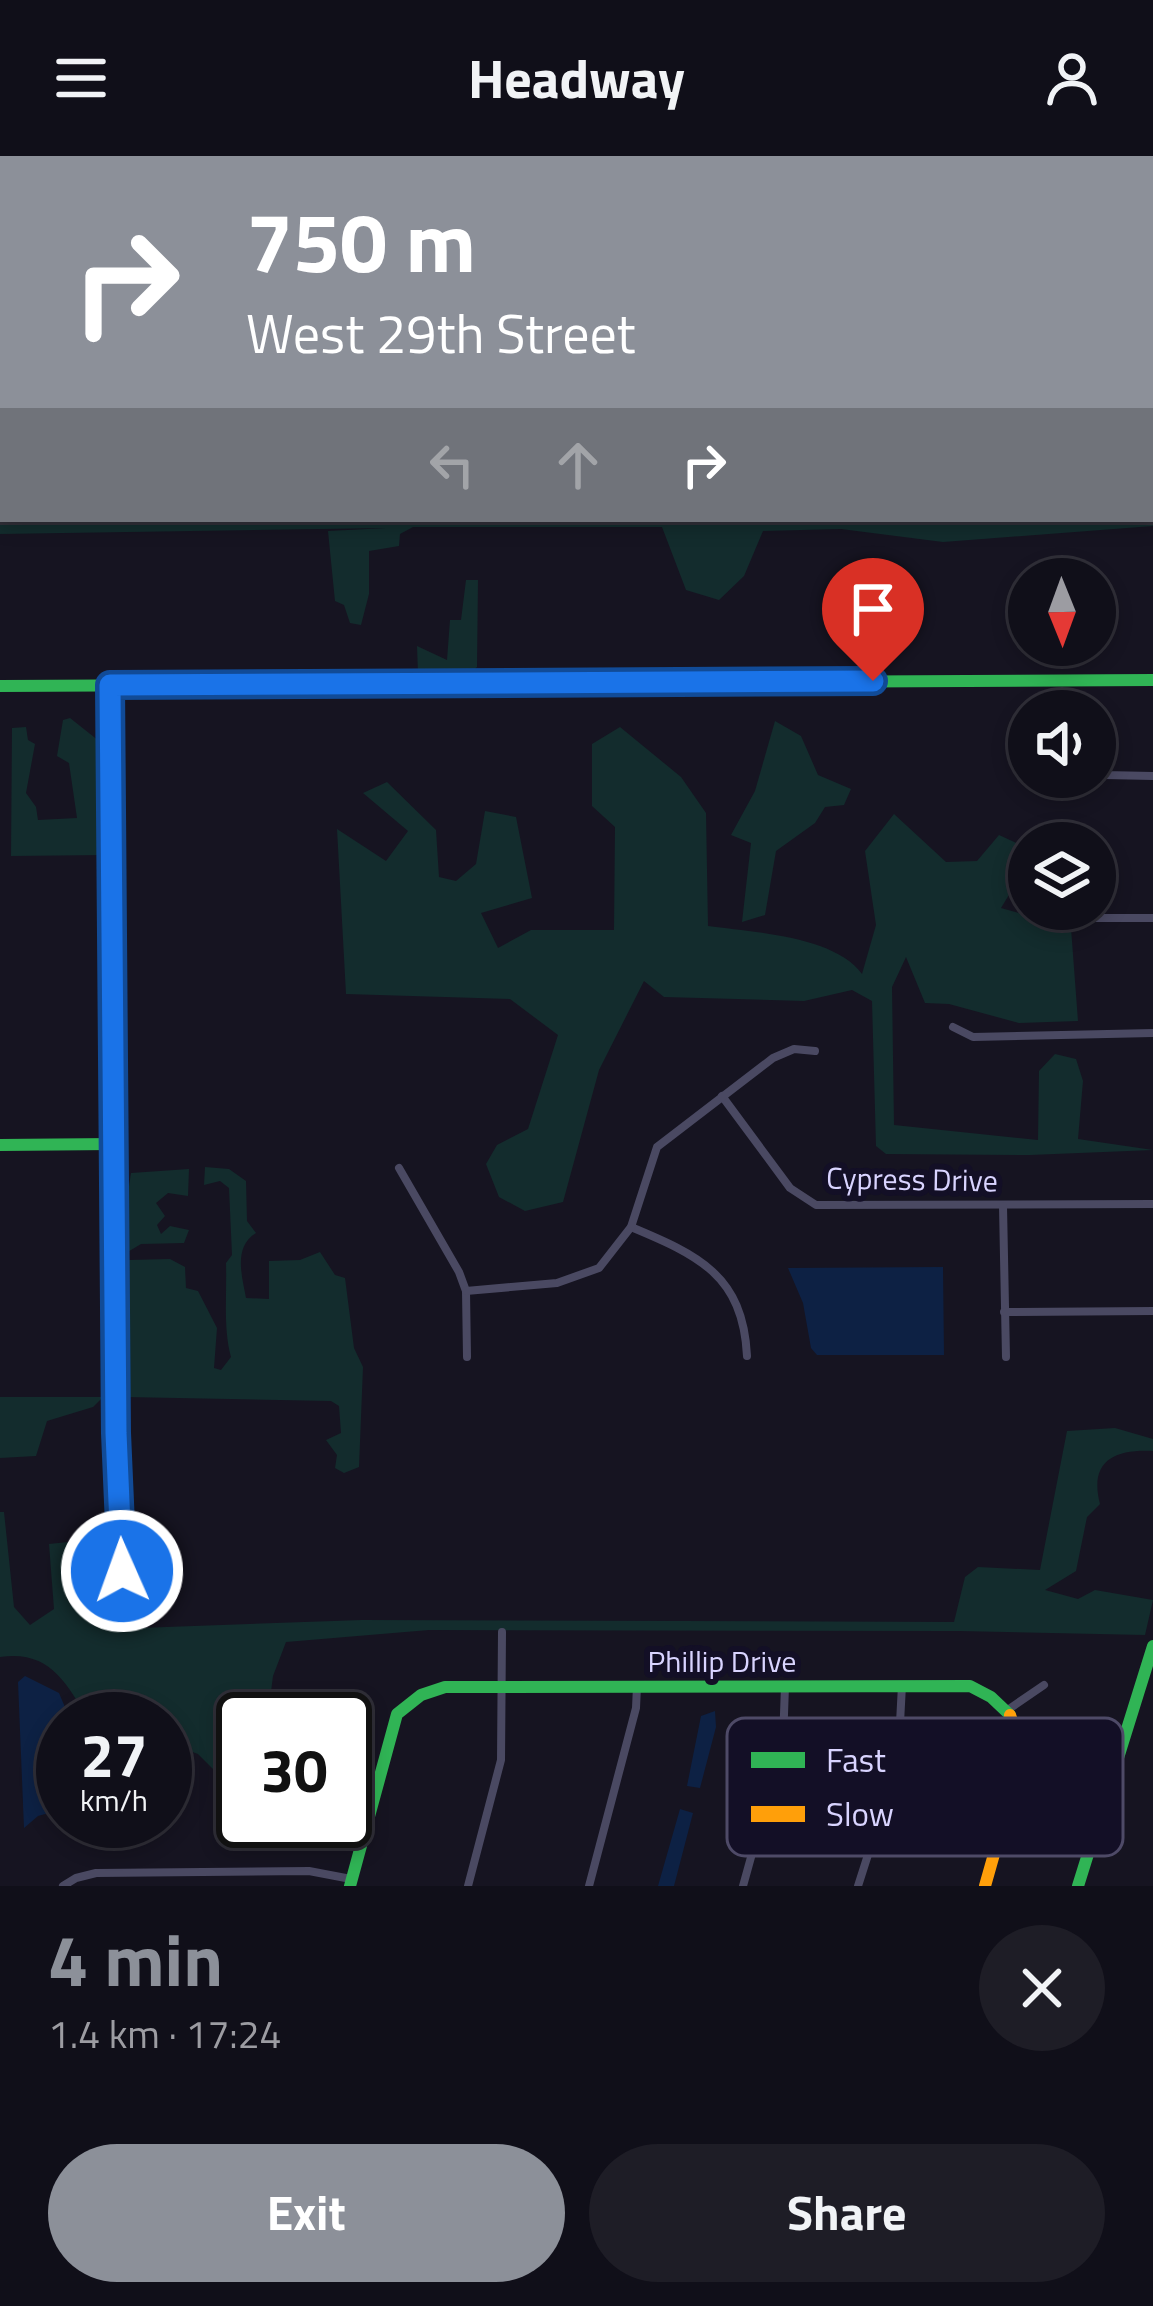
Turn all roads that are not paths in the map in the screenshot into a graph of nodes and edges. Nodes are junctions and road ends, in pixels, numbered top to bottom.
1 (1153, 680) edge
2 (110, 685) junction
3 (0, 686) edge
4 (1116, 776) edge
5 (1153, 776) edge
6 (1116, 918) edge
7 (1153, 918) edge
8 (953, 1027) dead end
9 (1153, 1034) edge
10 (815, 1052) dead end
11 (722, 1096) junction
12 (113, 1144) junction
13 (0, 1145) edge
14 (399, 1168) dead end
15 (1153, 1204) edge
16 (1003, 1206) junction
17 (631, 1227) junction
18 (466, 1291) junction
19 (1153, 1311) edge
20 (1004, 1312) junction
21 (747, 1356) dead end
22 (467, 1357) dead end
23 (1006, 1357) dead end
24 (122, 1571) dead end
25 (502, 1632) dead end
26 (1153, 1646) edge
27 (502, 1684) junction
28 (902, 1685) junction
29 (1043, 1685) dead end
30 (637, 1686) junction
31 (785, 1686) junction
32 (1009, 1709) junction
33 (783, 1718) edge
34 (900, 1718) edge
35 (1013, 1718) edge
36 (1123, 1742) edge
37 (751, 1856) edge
38 (868, 1856) edge
39 (994, 1856) edge
40 (1087, 1856) edge
41 (351, 1882) edge
42 (63, 1886) edge
43 (468, 1886) edge
44 (589, 1886) edge
45 (743, 1886) edge
46 (858, 1886) edge
47 (985, 1886) edge
48 (1078, 1886) edge

1 - 2 street
2 - 3 street
2 - 12 street
4 - 5 street
6 - 7 street
8 - 9 street
10 - 11 street
11 - 16 street, Cypress Drive
11 - 17 street
12 - 13 street
12 - 24 street
14 - 18 street
15 - 16 street, Cypress Drive
16 - 20 street
17 - 18 street
17 - 21 street
18 - 22 street
19 - 20 street
20 - 23 street
25 - 27 street
26 - 36 street
27 - 30 street, Phillip Drive
27 - 41 street, Phillip Drive
27 - 43 street
28 - 31 street, Phillip Drive
28 - 32 street, Phillip Drive
28 - 34 street
29 - 32 street
30 - 31 street, Phillip Drive
30 - 44 street
31 - 33 street
32 - 35 street
37 - 45 street
38 - 46 street
39 - 47 street
40 - 48 street
41 - 42 street

